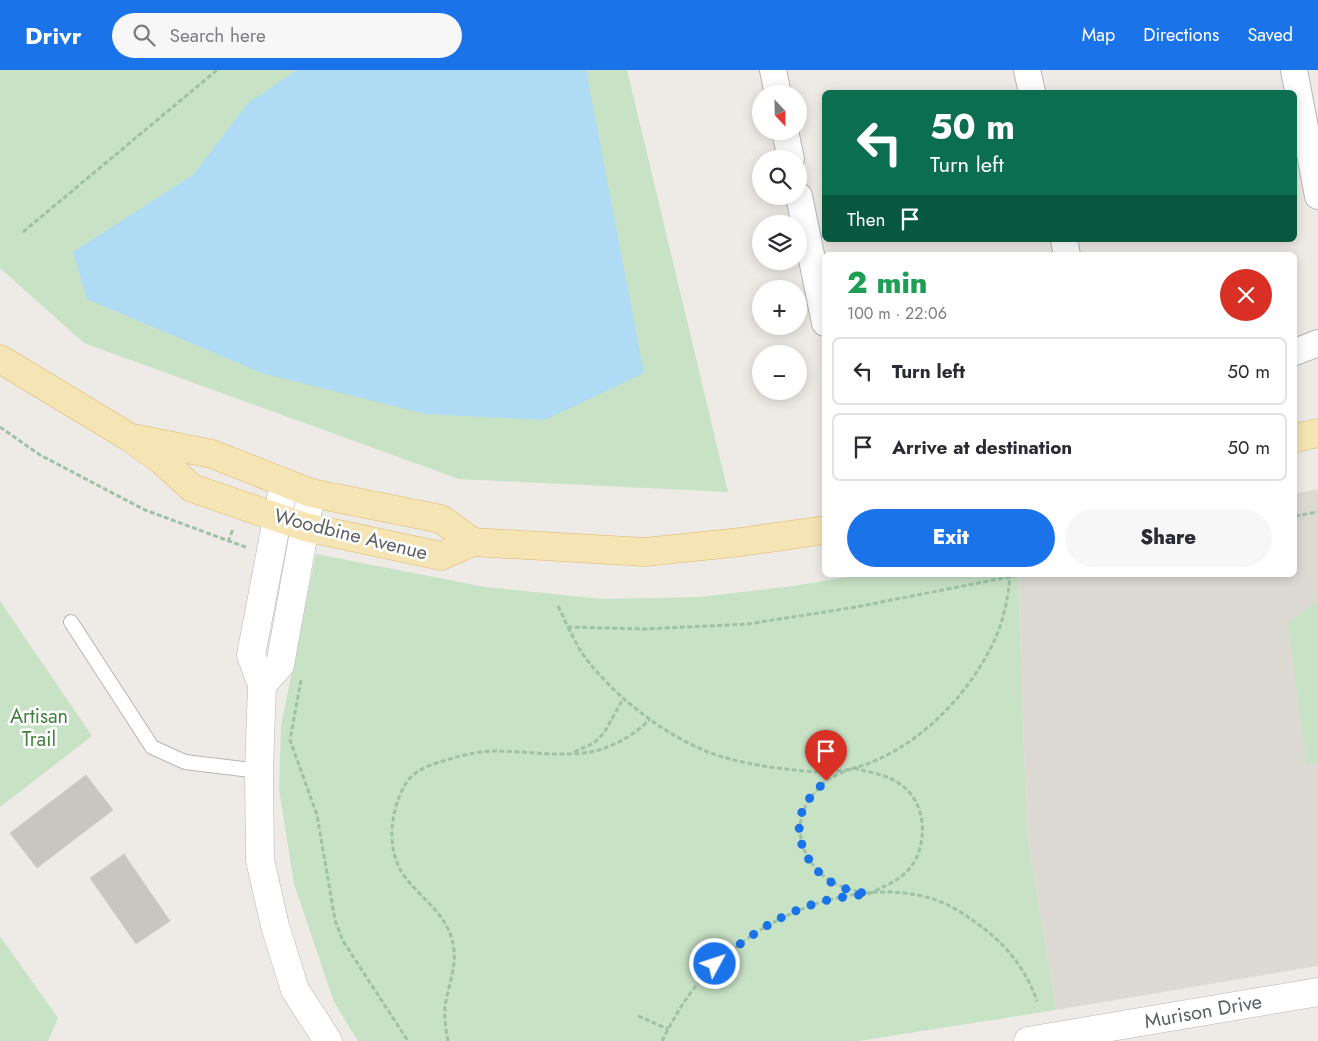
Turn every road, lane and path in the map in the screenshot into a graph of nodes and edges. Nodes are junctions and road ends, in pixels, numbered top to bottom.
1 (217, 70) edge
2 (772, 70) edge
3 (1027, 70) edge
4 (1294, 70) edge
5 (776, 85) edge
6 (1032, 90) edge
7 (1318, 196) edge
8 (801, 205) edge
9 (23, 232) dead end
10 (822, 308) edge
11 (1318, 343) edge
12 (1297, 351) edge
13 (0, 359) edge
14 (0, 427) edge
15 (1318, 433) edge
16 (129, 437) junction
17 (1297, 438) edge
18 (284, 483) junction
19 (311, 493) junction
20 (1318, 512) edge
21 (1297, 516) edge
22 (278, 518) junction
23 (305, 527) junction
24 (233, 529) dead end
25 (822, 530) edge
26 (228, 542) junction
27 (473, 542) junction
28 (251, 549) dead end
29 (1010, 577) joint
30 (558, 606) dead end
31 (71, 622) dead end
32 (568, 627) junction
33 (301, 678) dead end
34 (262, 685) junction
35 (623, 699) junction
36 (650, 719) junction
37 (571, 754) junction
38 (854, 768) junction
39 (259, 770) junction
40 (868, 894) junction
41 (1318, 992) edge
42 (1037, 1001) dead end
43 (638, 1016) dead end
44 (668, 1028) junction
45 (1091, 1036) edge
46 (328, 1041) edge
47 (408, 1041) edge
48 (448, 1041) edge
49 (662, 1041) edge
50 (1028, 1041) edge

1 - 9 path
2 - 5 street
3 - 6 street
4 - 7 street
8 - 10 street
11 - 12 street
13 - 16 main road, Woodbine Avenue
14 - 26 path
15 - 17 main road
16 - 18 main road, Woodbine Avenue
16 - 22 main road, Woodbine Avenue
18 - 19 main road, Woodbine Avenue
18 - 22 street
19 - 23 street
19 - 27 main road, Woodbine Avenue
20 - 21 path
22 - 23 main road, Woodbine Avenue
22 - 34 street
23 - 27 main road, Woodbine Avenue
23 - 34 street
24 - 26 path
25 - 27 main road, Woodbine Avenue
26 - 28 path
29 - 32 path
29 - 38 path
30 - 32 path
31 - 39 lane
32 - 35 path
33 - 47 path
34 - 39 street
35 - 36 path
35 - 37 path
36 - 37 path
36 - 38 path
37 - 48 path
38 - 40 path
38 - 40 path
39 - 46 street
40 - 42 path
40 - 44 path
41 - 45 street, Murison Drive
43 - 44 path
44 - 49 path
45 - 50 street, Murison Drive

